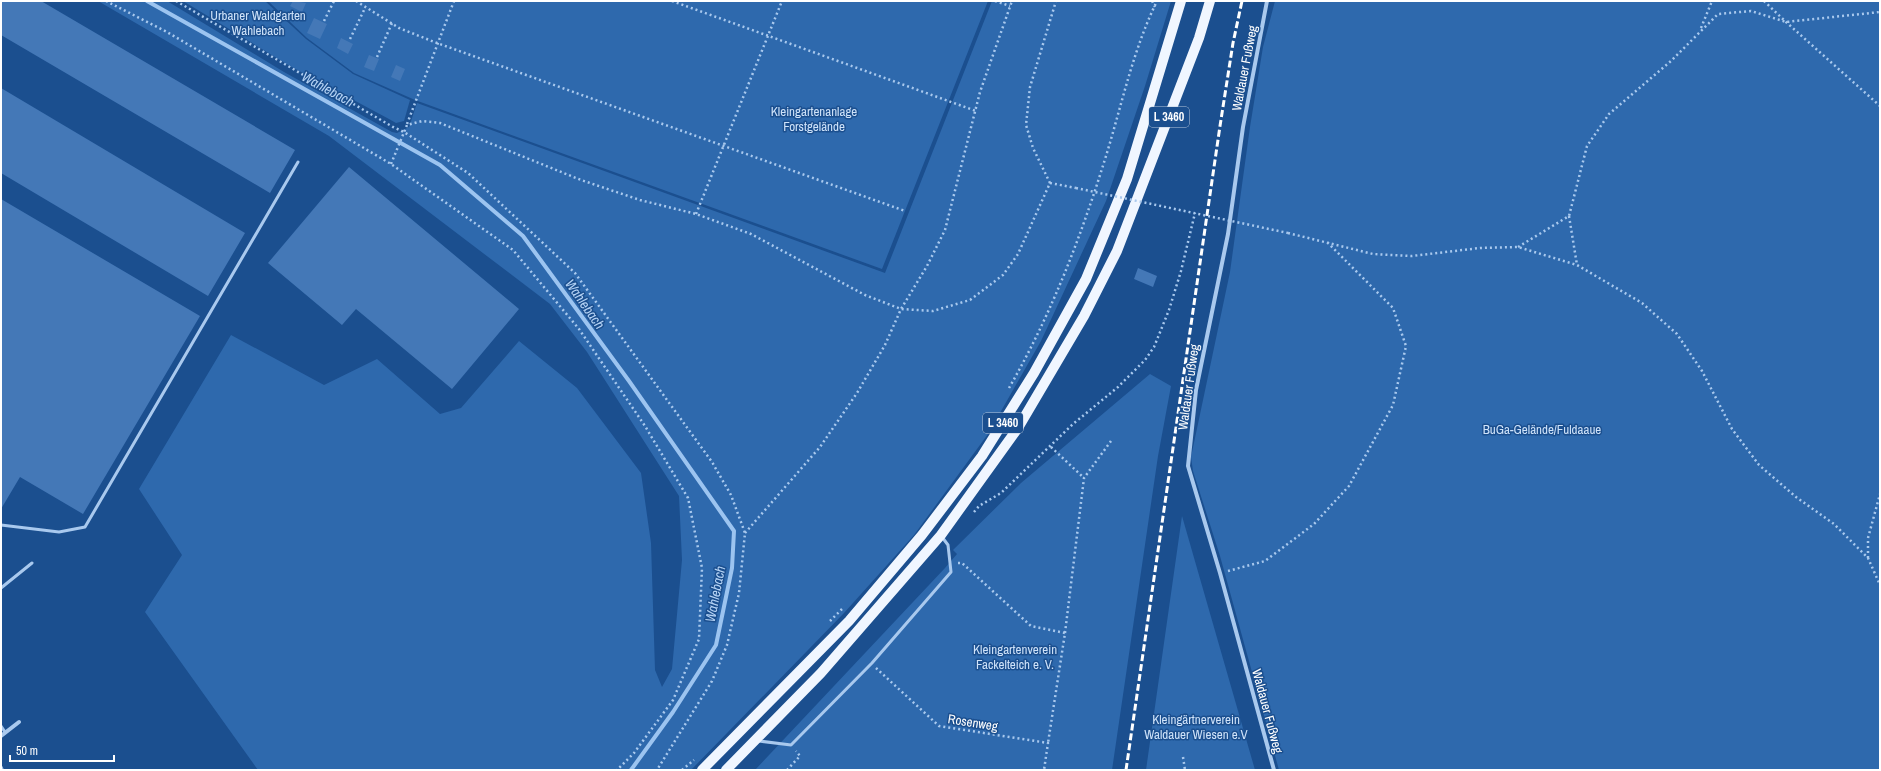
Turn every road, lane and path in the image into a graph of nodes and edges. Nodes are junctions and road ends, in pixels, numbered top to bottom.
1 (106, 1) edge
2 (176, 1) edge
3 (334, 1) edge
4 (356, 1) edge
5 (454, 1) edge
6 (672, 1) edge
7 (782, 1) edge
8 (995, 1) edge
9 (1012, 1) edge
10 (1056, 1) edge
11 (1152, 1) edge
12 (1157, 1) edge
13 (1181, 1) edge
14 (1210, 1) edge
15 (1267, 1) edge
16 (1712, 1) edge
17 (1764, 1) edge
18 (1010, 6) junction
19 (1154, 7) junction
20 (366, 8) junction
21 (1880, 12) edge
22 (324, 21) dead end
23 (1786, 22) junction
24 (392, 23) junction
25 (1700, 30) junction
26 (768, 35) junction
27 (350, 39) dead end
28 (437, 43) junction
29 (377, 57) dead end
30 (1880, 106) edge
31 (976, 111) junction
32 (407, 125) junction
33 (404, 132) junction
34 (724, 146) junction
35 (298, 162) dead end
36 (391, 164) junction
37 (1050, 183) junction
38 (905, 211) dead end
39 (1195, 213) junction
40 (696, 214) junction
41 (1569, 216) junction
42 (1327, 242) junction
43 (1518, 247) junction
44 (1576, 265) junction
45 (901, 308) junction
46 (1154, 347) dead end
47 (1008, 390) dead end
48 (1112, 441) dead end
49 (1050, 447) dead end
50 (1084, 478) junction
51 (1880, 494) edge
52 (1, 525) edge
53 (745, 533) junction
54 (941, 535) junction
55 (1868, 558) junction
56 (32, 563) dead end
57 (950, 564) junction
58 (1220, 573) junction
59 (1880, 585) edge
60 (1, 588) edge
61 (845, 606) dead end
62 (829, 623) dead end
63 (1065, 633) junction
64 (872, 663) junction
65 (19, 722) dead end
66 (1, 726) edge
67 (6, 732) junction
68 (1, 736) edge
69 (755, 740) junction
70 (1048, 743) junction
71 (791, 745) junction
72 (699, 754) dead end
73 (1183, 757) dead end
74 (617, 770) edge
75 (657, 770) edge
76 (682, 770) edge
77 (702, 770) edge
78 (726, 770) edge
79 (787, 770) edge
80 (1044, 770) edge
81 (1185, 770) edge
82 (1274, 770) edge

1 - 36 path
2 - 33 path
3 - 22 path
4 - 20 path
5 - 28 path
6 - 26 path
7 - 26 path
8 - 18 path
9 - 18 path
10 - 37 path
11 - 19 path
12 - 19 path
13 - 77 main road, L 3460
14 - 54 main road, L 3460
15 - 58 street, Waldauer Fußweg
16 - 25 path
17 - 23 path
18 - 31 path
19 - 47 path
20 - 24 path
20 - 27 path
21 - 23 path
23 - 25 path
23 - 30 path
24 - 28 path
24 - 29 path
25 - 41 path
26 - 31 path
26 - 34 path
28 - 32 path
28 - 34 path
31 - 45 path
32 - 33 path
32 - 40 path
33 - 36 path
33 - 53 path
34 - 38 path
34 - 40 path
35 - 52 lane
36 - 74 path
37 - 39 path, bridge
37 - 45 path
39 - 42 path, bridge
39 - 46 path
40 - 45 path
41 - 43 path
41 - 44 path
42 - 43 path
42 - 58 path
43 - 44 path
44 - 55 path
45 - 53 path
48 - 50 path
49 - 50 path
50 - 63 path
51 - 55 path
53 - 75 path
54 - 57 lane
54 - 69 main road, L 3460
55 - 59 path
56 - 60 lane
57 - 63 path
57 - 64 lane
58 - 82 street, Waldauer Fußweg
61 - 62 path
63 - 70 path
64 - 70 path, Rosenweg
64 - 71 lane
65 - 67 street
66 - 67 lane
67 - 68 street
69 - 71 lane
69 - 78 main road, L 3460
70 - 80 path
71 - 79 path
72 - 76 path
73 - 81 path

